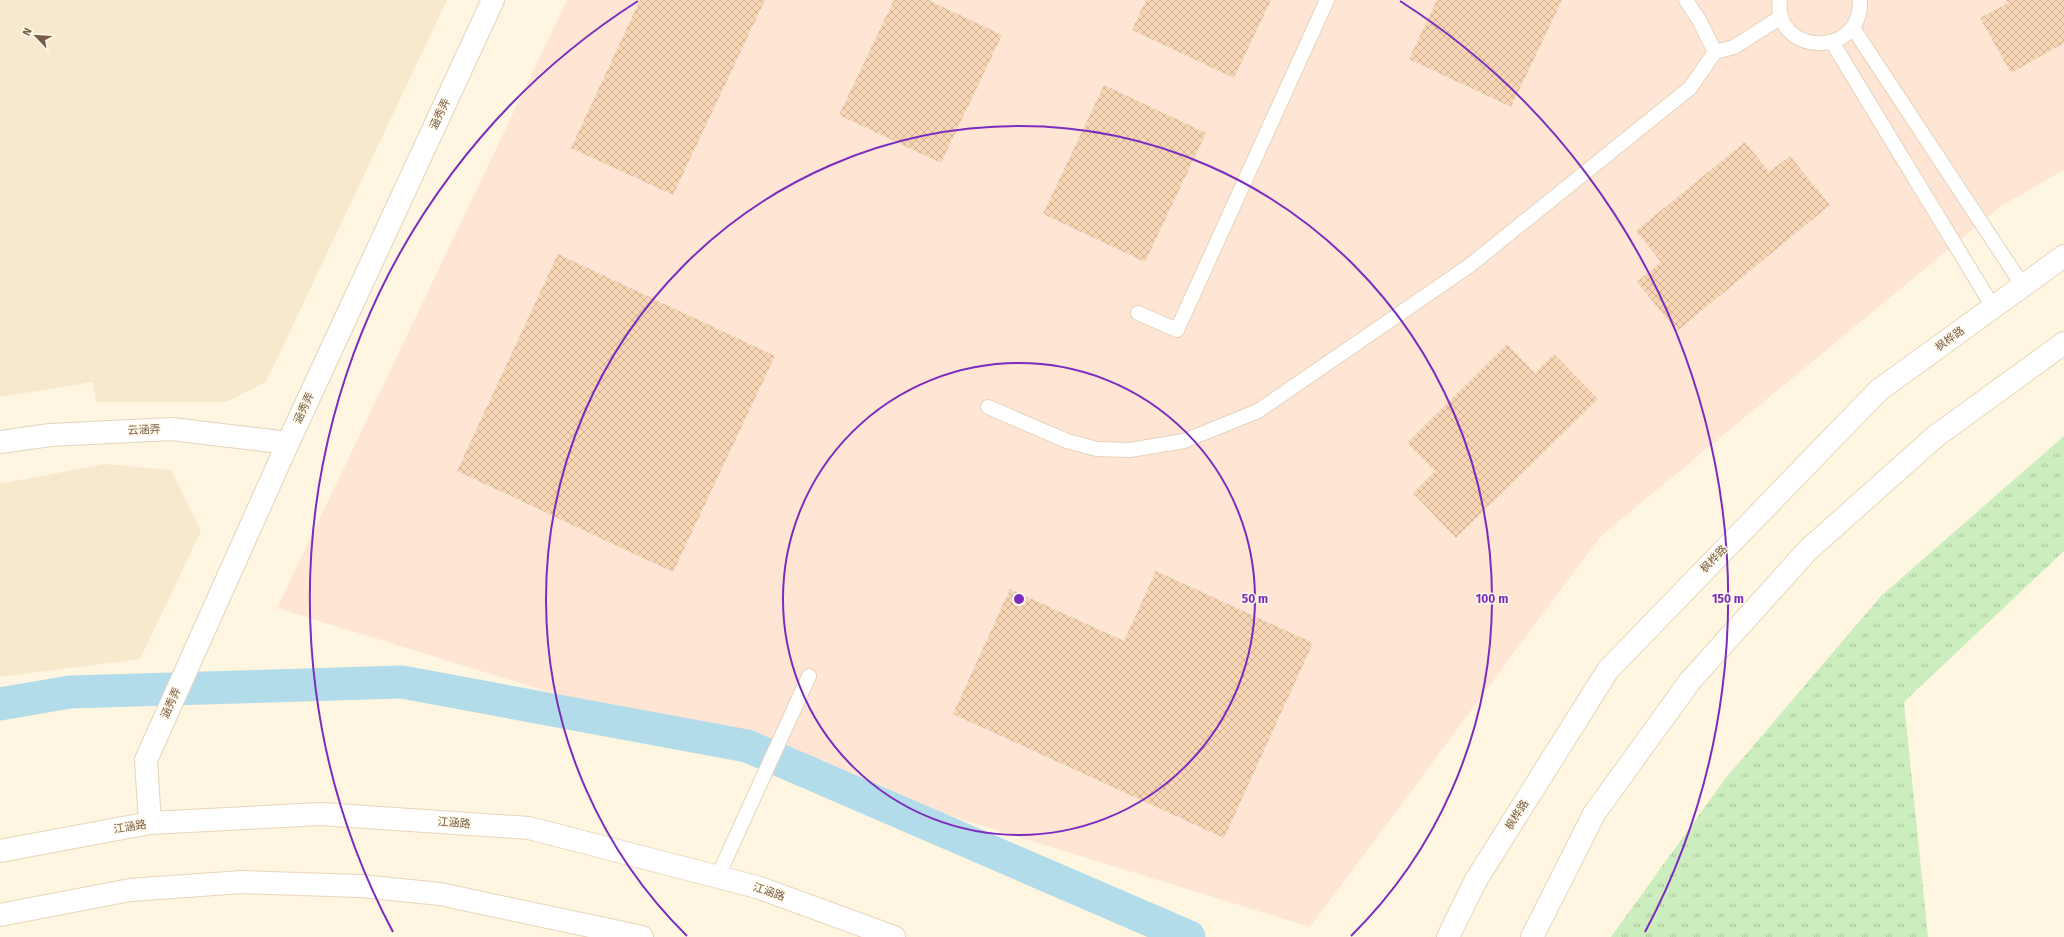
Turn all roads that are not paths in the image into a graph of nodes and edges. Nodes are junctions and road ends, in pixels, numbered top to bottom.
1 (493, 0) edge
2 (1327, 0) edge
3 (1686, 0) edge
4 (1780, 0) edge
5 (1860, 0) edge
6 (1781, 17) junction
7 (1853, 28) junction
8 (1832, 42) junction
9 (1715, 52) junction
10 (2064, 256) edge
11 (2023, 286) junction
12 (1993, 308) junction
13 (1138, 313) dead end
14 (2064, 343) edge
15 (988, 407) dead end
16 (0, 442) edge
17 (288, 443) junction
18 (809, 676) dead end
19 (150, 823) junction
20 (0, 851) edge
21 (718, 876) junction
22 (0, 915) edge
23 (642, 937) edge
24 (894, 937) edge
25 (1448, 937) edge
26 (1532, 937) edge

1 - 17 main road, 涵秀弄
2 - 13 lane
3 - 9 lane
4 - 6 lane
5 - 7 lane
6 - 8 lane
6 - 9 lane
7 - 8 lane
7 - 11 lane
8 - 12 lane
9 - 15 lane
10 - 11 main road, 枫桦路
11 - 12 main road, 枫桦路
12 - 25 main road, 枫桦路
14 - 26 main road
16 - 17 main road, 云涵弄
17 - 19 main road, 涵秀弄
18 - 21 lane
19 - 20 main road, 江涵路
19 - 21 main road, 江涵路
21 - 24 main road, 江涵路
22 - 23 main road

